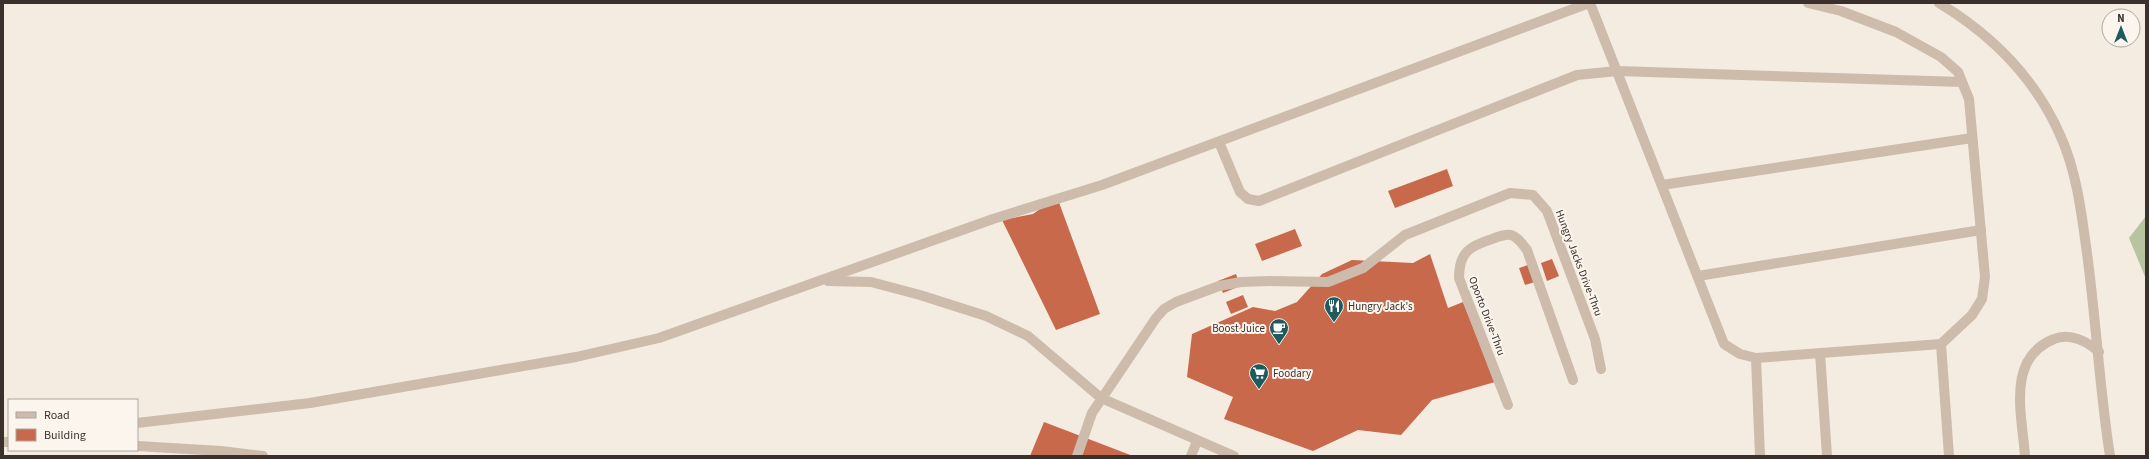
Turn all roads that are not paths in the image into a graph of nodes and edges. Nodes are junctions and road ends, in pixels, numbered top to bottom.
1 (1590, 3) edge
2 (1808, 3) edge
3 (1939, 3) edge
4 (1617, 71) junction
5 (1962, 82) junction
6 (1972, 138) junction
7 (1219, 142) junction
8 (1662, 186) junction
9 (1981, 230) junction
10 (1698, 276) junction
11 (823, 280) junction
12 (1941, 344) junction
13 (2099, 352) junction
14 (1820, 353) junction
15 (1756, 358) junction
16 (1600, 369) dead end
17 (1573, 380) dead end
18 (1101, 398) junction
19 (1508, 405) dead end
20 (138, 423) edge
21 (1197, 440) junction
22 (138, 446) edge
23 (263, 456) edge
24 (1076, 456) edge
25 (1191, 456) edge
26 (1234, 456) edge
27 (1760, 456) edge
28 (1827, 456) edge
29 (1949, 456) edge
30 (2025, 456) edge
31 (2110, 456) edge

1 - 4 lane
1 - 7 lane
2 - 5 lane
3 - 13 lane
4 - 5 lane
4 - 7 lane
4 - 8 lane
5 - 6 lane
6 - 8 lane
6 - 9 lane
7 - 11 lane
8 - 10 lane
9 - 10 lane
9 - 12 lane
10 - 15 lane
11 - 18 lane
11 - 20 lane
12 - 14 lane
12 - 29 lane
13 - 30 lane
13 - 31 lane
14 - 15 lane
14 - 28 lane
15 - 27 lane
16 - 18 lane, Hungry Jacks Drive-Thru
17 - 19 lane, Oporto Drive-Thru
18 - 21 lane
18 - 24 lane, Hungry Jacks Drive-Thru
21 - 25 lane
21 - 26 lane
22 - 23 lane

